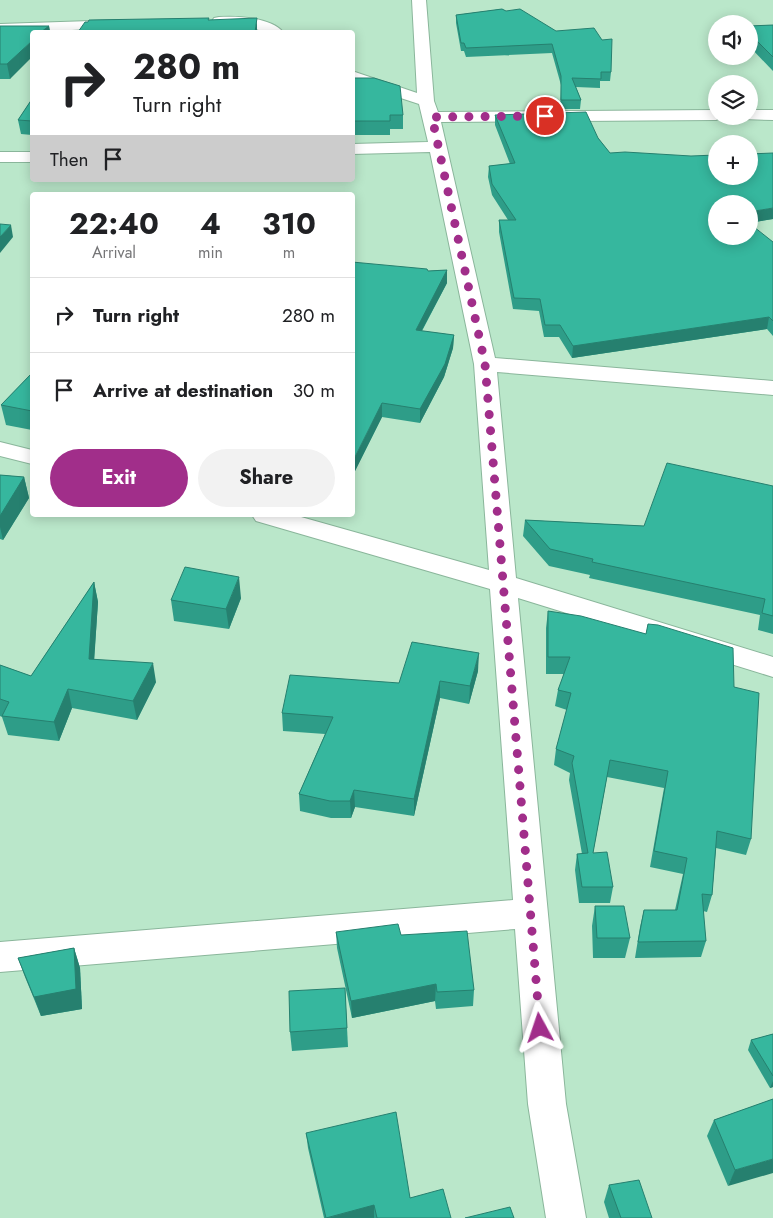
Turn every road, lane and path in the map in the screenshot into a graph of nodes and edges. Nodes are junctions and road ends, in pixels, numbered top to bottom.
1 (419, 0) edge
2 (204, 21) edge
3 (139, 24) edge
4 (0, 29) edge
5 (271, 30) edge
6 (355, 77) edge
7 (429, 109) junction
8 (708, 115) edge
9 (758, 115) edge
10 (773, 115) edge
11 (438, 147) junction
12 (355, 149) edge
13 (30, 157) edge
14 (0, 158) edge
15 (485, 364) junction
16 (773, 388) edge
17 (0, 449) edge
18 (30, 456) edge
19 (271, 517) edge
20 (502, 583) junction
21 (773, 667) edge
22 (531, 913) junction
23 (0, 956) edge
24 (566, 1218) edge

1 - 7 street
2 - 5 street
3 - 4 street
6 - 7 street
7 - 8 street
7 - 11 street
9 - 10 street
11 - 12 street
11 - 15 street
13 - 14 street
15 - 16 street
15 - 20 street
17 - 18 street
19 - 20 street
20 - 21 street
20 - 22 street
22 - 23 street
22 - 24 street

